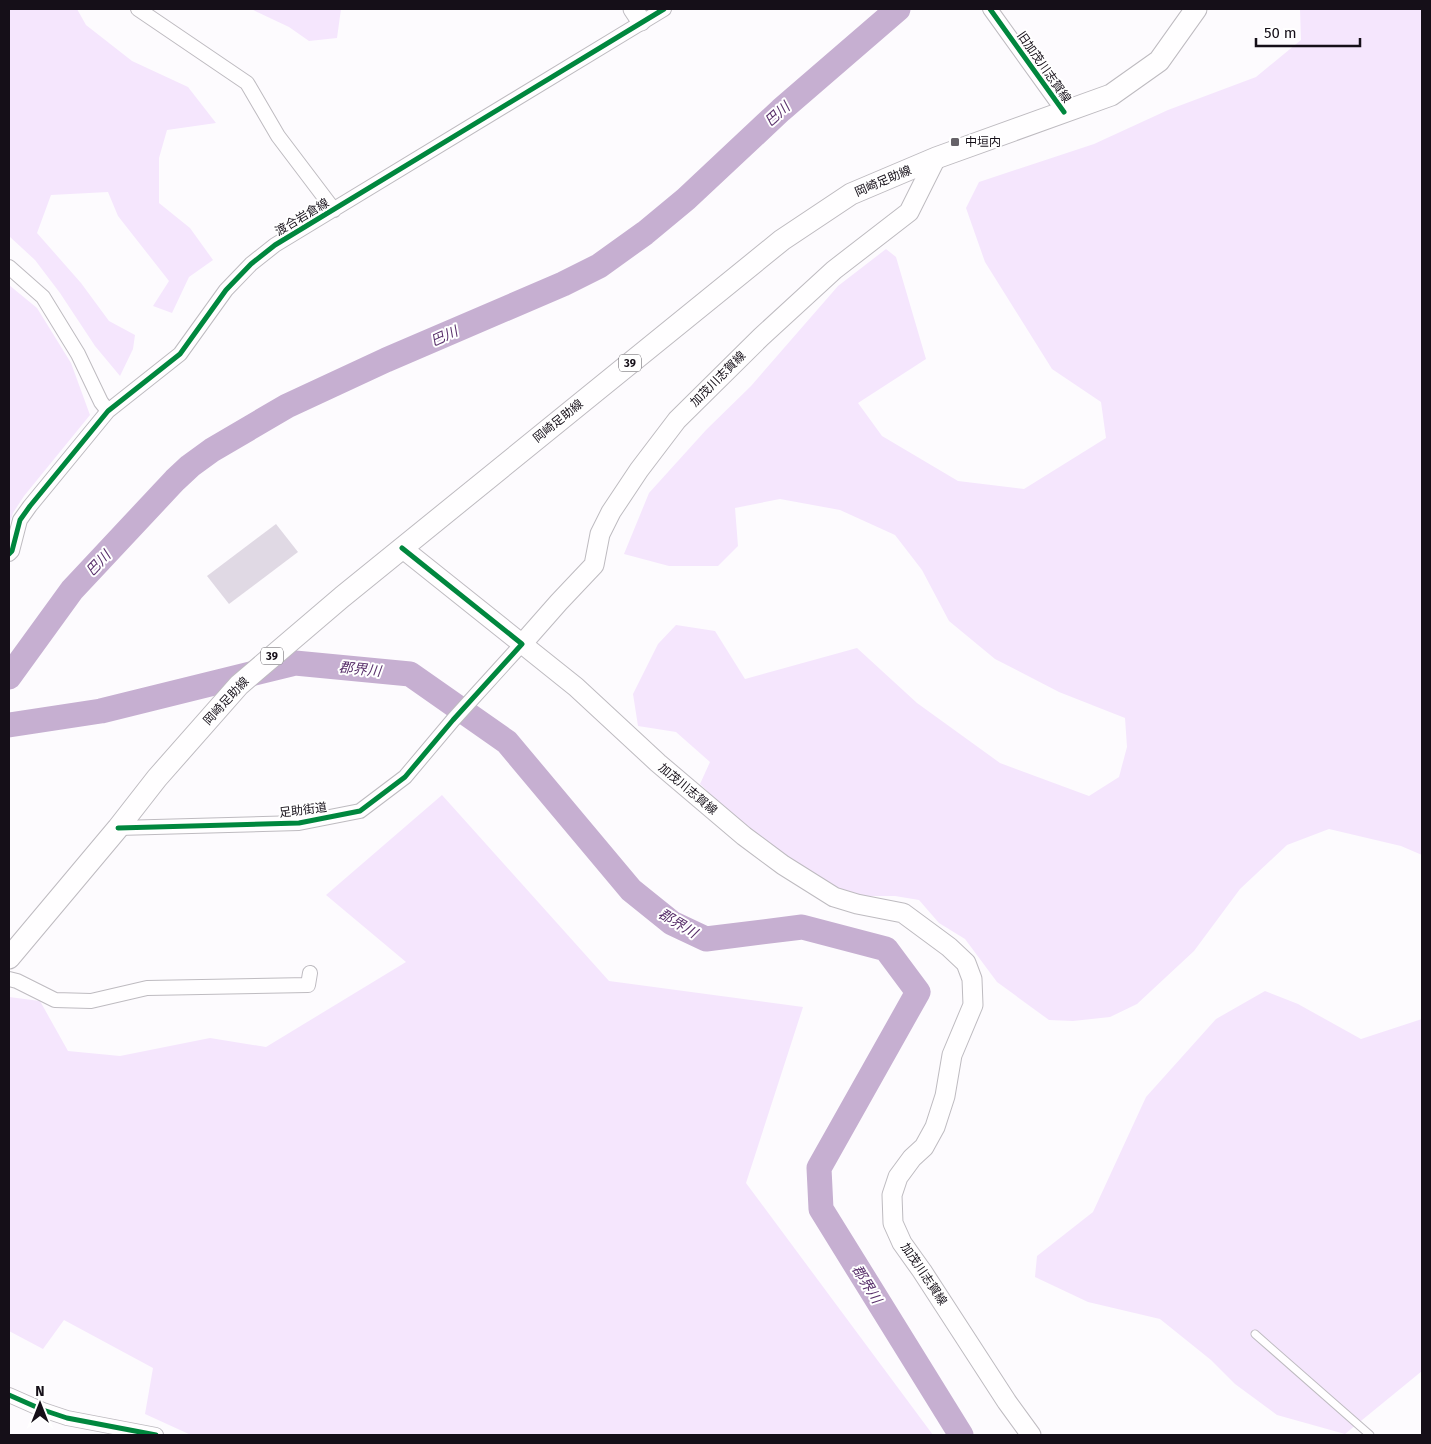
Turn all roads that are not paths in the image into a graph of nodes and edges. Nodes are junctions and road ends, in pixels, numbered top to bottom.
1 (138, 9) edge
2 (664, 9) edge
3 (990, 9) edge
4 (1196, 9) edge
5 (637, 15) edge
6 (1064, 112) junction
7 (936, 158) junction
8 (334, 210) junction
9 (9, 267) edge
10 (108, 411) junction
11 (402, 548) junction
12 (9, 554) edge
13 (522, 644) junction
14 (118, 828) junction
15 (9, 958) edge
16 (310, 973) dead end
17 (9, 979) edge
18 (1255, 1334) dead end
19 (9, 1395) edge
20 (128, 1432) edge
21 (156, 1435) edge
22 (1031, 1435) edge
23 (1370, 1435) edge

1 - 8 street
2 - 5 street, 渡合岩倉線
3 - 6 street, 旧加茂川志賀線
4 - 6 main road, 岡崎足助線 / 39
5 - 8 street, 渡合岩倉線
6 - 7 main road, 岡崎足助線 / 39
7 - 11 main road, 岡崎足助線 / 39
7 - 13 main road, 加茂川志賀線
8 - 10 street, 渡合岩倉線
9 - 10 street
10 - 12 street, 渡合岩倉線
11 - 13 main road
11 - 14 main road, 岡崎足助線 / 39
13 - 14 street, 足助街道
13 - 22 main road, 加茂川志賀線
14 - 15 main road, 岡崎足助線 / 39
16 - 17 street
18 - 23 lane
19 - 20 street
20 - 21 street

